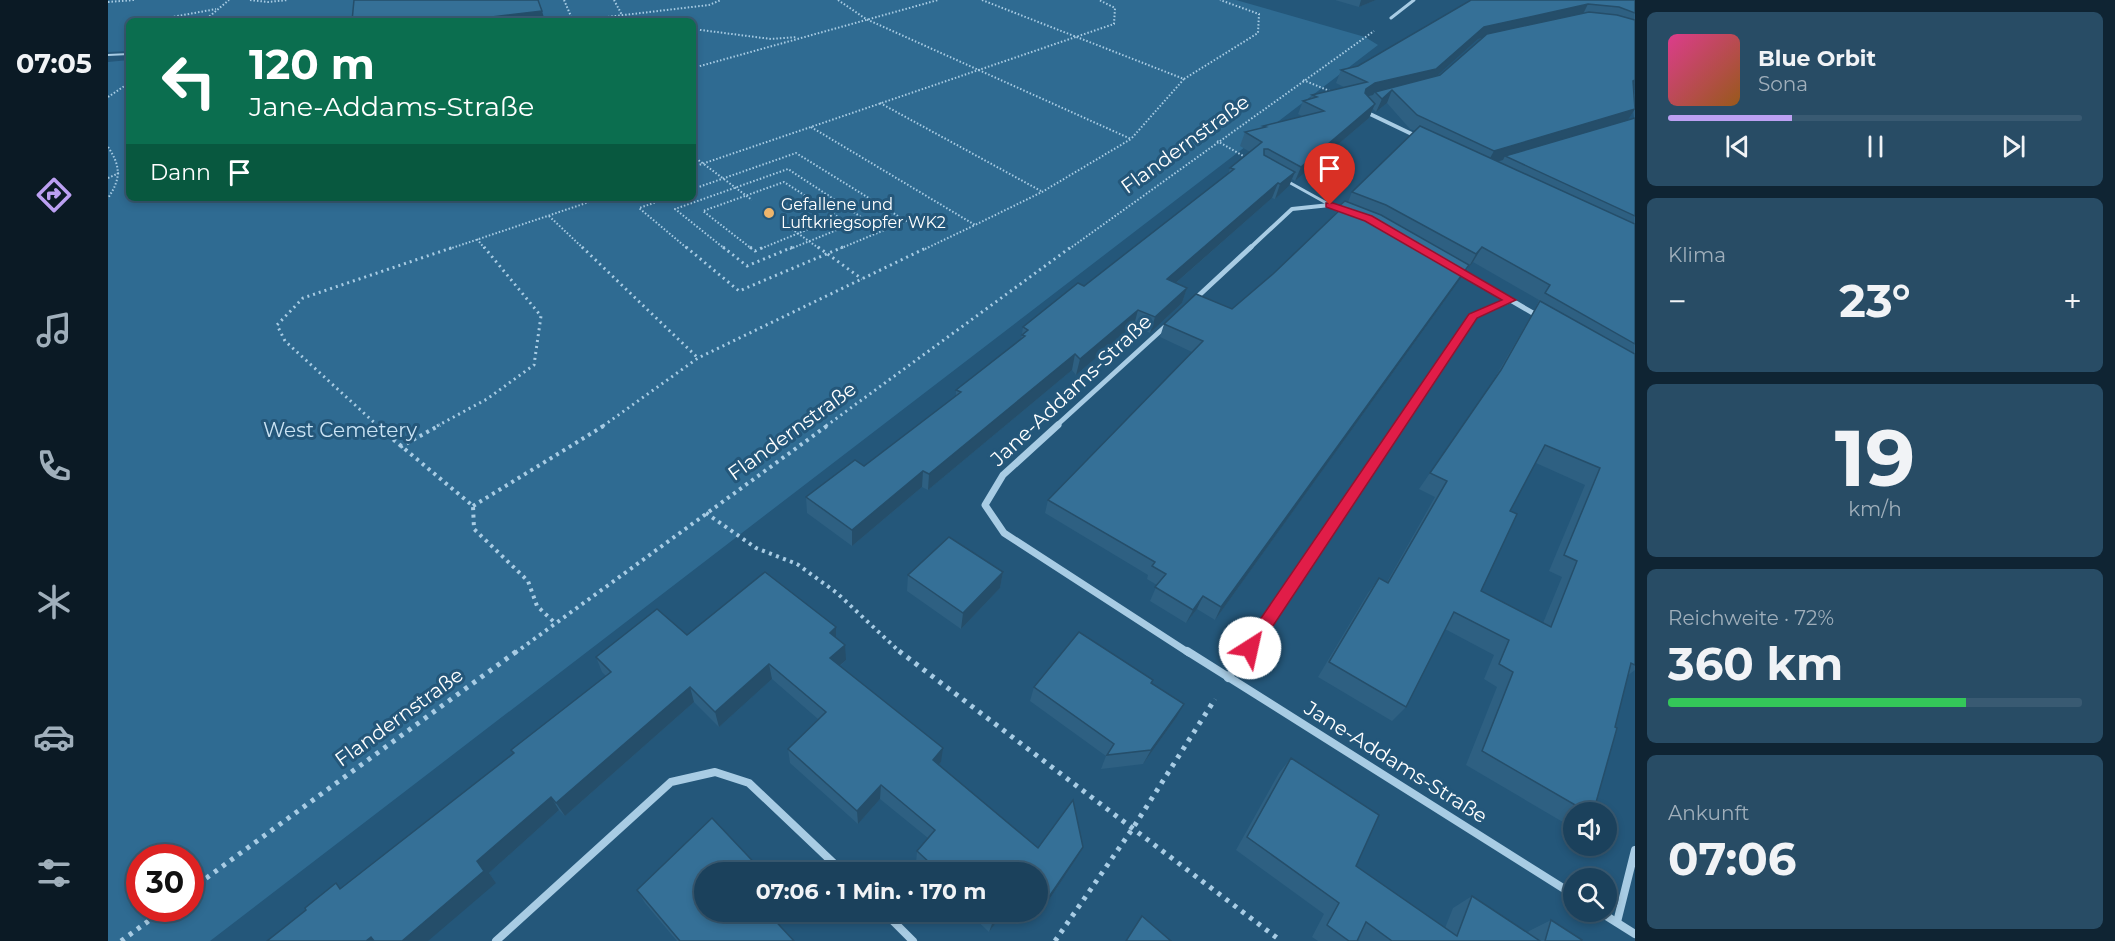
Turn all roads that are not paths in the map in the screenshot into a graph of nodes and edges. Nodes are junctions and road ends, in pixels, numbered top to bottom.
1 (1414, 0) edge
2 (1391, 18) road end
3 (126, 54) edge
4 (108, 56) edge
5 (1363, 105) edge
6 (1423, 140) edge
7 (1261, 166) edge
8 (1330, 205) junction
9 (1349, 212) edge
10 (1451, 266) edge
11 (1511, 300) junction
12 (1193, 301) edge
13 (1176, 317) edge
14 (1542, 318) edge
15 (1228, 678) junction
16 (1635, 850) edge
17 (832, 862) edge
18 (1563, 888) edge
19 (894, 922) edge
20 (1617, 922) joint
21 (1635, 934) edge
22 (496, 941) edge
23 (913, 941) edge

1 - 2 street
3 - 4 lane
5 - 6 street
7 - 8 lane
8 - 9 street
8 - 12 street
10 - 11 street
11 - 14 street
11 - 15 street
13 - 15 street, Jane-Addams-Straße
15 - 18 street, Jane-Addams-Straße
16 - 20 street
17 - 22 street
19 - 23 street
20 - 21 street

